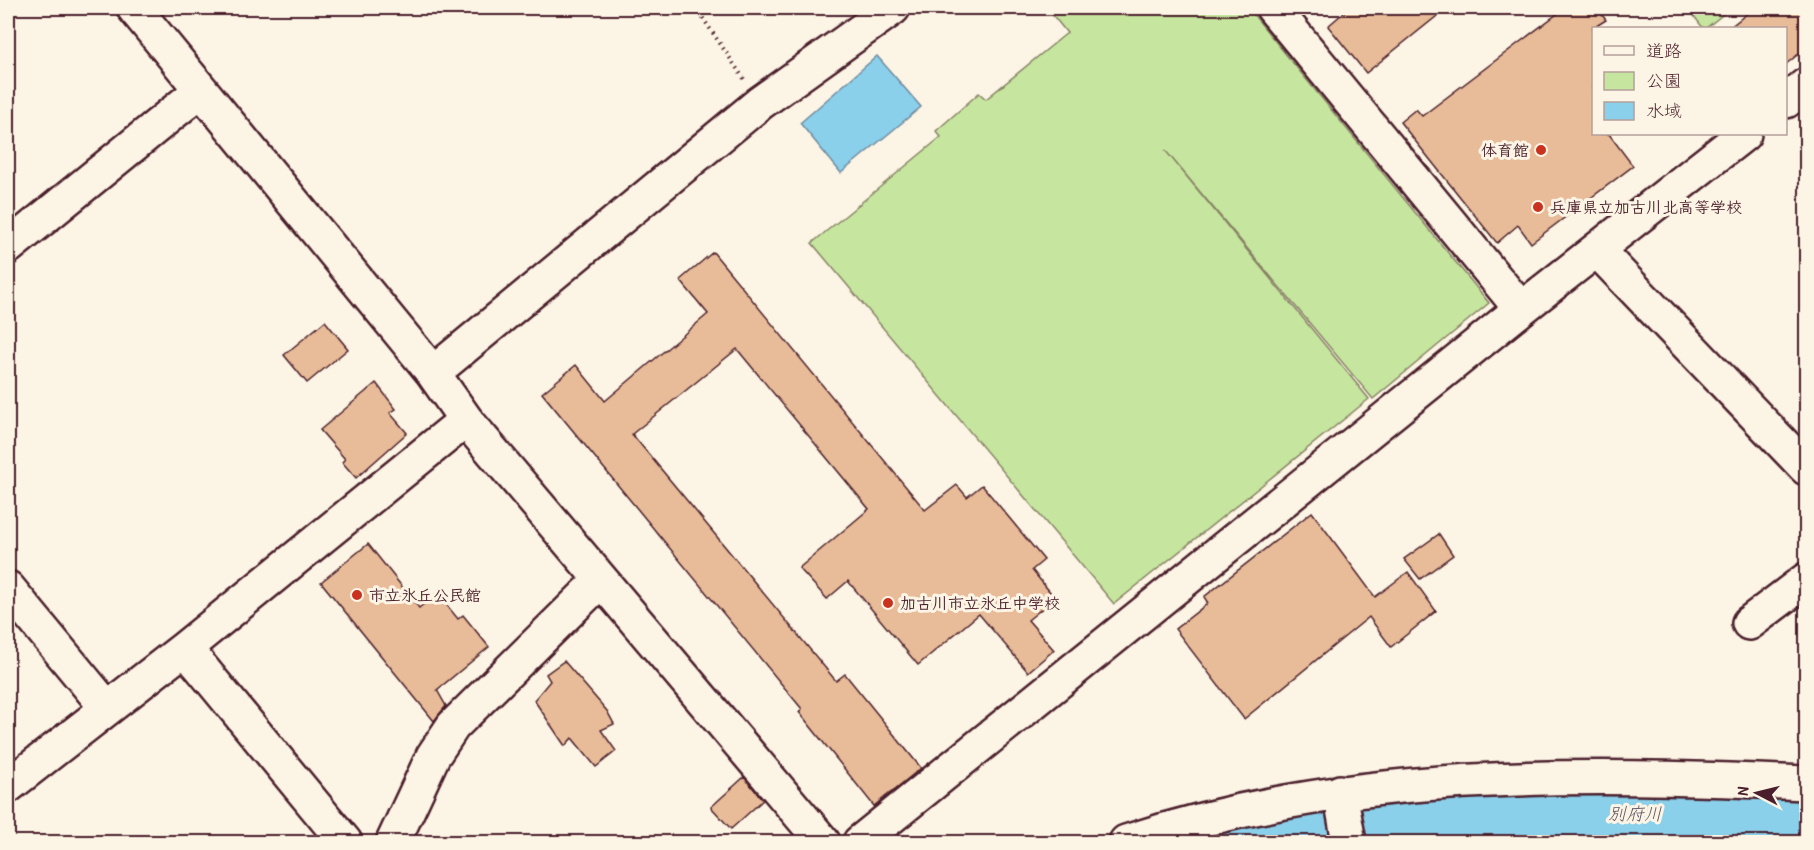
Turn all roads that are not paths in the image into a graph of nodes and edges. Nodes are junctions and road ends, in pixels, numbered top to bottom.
1 (134, 8) edge
2 (893, 8) edge
3 (1273, 8) edge
4 (1806, 85) edge
5 (201, 90) junction
6 (1787, 99) edge
7 (1743, 135) edge
8 (8, 247) edge
9 (1596, 250) junction
10 (1521, 309) junction
11 (434, 373) junction
12 (466, 420) junction
13 (1806, 468) edge
14 (601, 580) junction
15 (1806, 580) edge
16 (8, 588) edge
17 (1749, 622) dead end
18 (185, 648) junction
19 (107, 708) junction
20 (1806, 783) edge
21 (8, 786) edge
22 (1340, 792) junction
23 (345, 843) edge
24 (393, 843) edge
25 (823, 843) edge
26 (860, 843) edge
27 (1126, 843) edge
28 (1349, 843) edge

1 - 5 street
2 - 11 street
3 - 10 street
4 - 6 street
5 - 8 street
5 - 11 street
7 - 9 street
9 - 10 street
9 - 13 street
10 - 26 street
11 - 12 street
12 - 14 street
12 - 18 street
14 - 24 street
14 - 25 street
15 - 17 street
16 - 19 street
18 - 19 street
18 - 23 street
19 - 21 street
20 - 22 street
22 - 27 street
22 - 28 street

